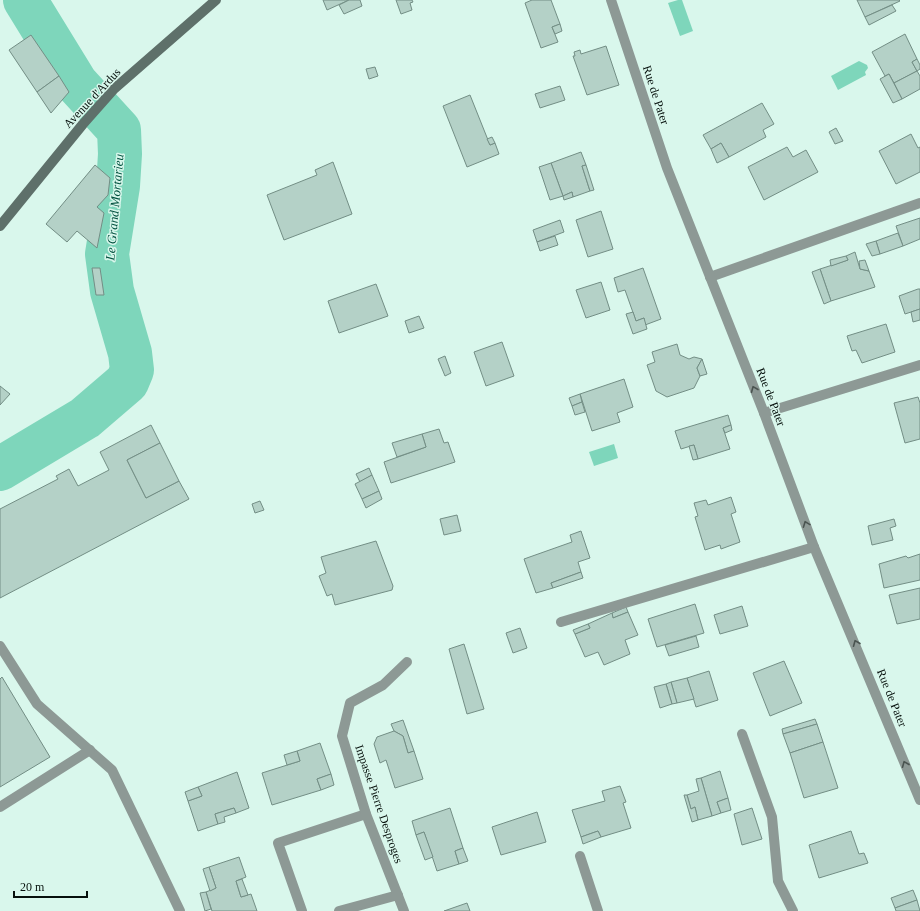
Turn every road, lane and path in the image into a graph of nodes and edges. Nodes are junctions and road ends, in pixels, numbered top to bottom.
1 (216, 0) edge
2 (610, 0) edge
3 (920, 203) edge
4 (0, 226) edge
5 (710, 277) junction
6 (920, 365) edge
7 (764, 413) junction
8 (814, 547) junction
9 (561, 622) dead end
10 (0, 646) edge
11 (407, 662) dead end
12 (742, 734) dead end
13 (90, 750) junction
14 (920, 800) edge
15 (0, 807) edge
16 (366, 814) junction
17 (580, 856) dead end
18 (398, 895) junction
19 (180, 911) edge
20 (302, 911) edge
21 (339, 911) edge
22 (404, 911) edge
23 (598, 911) edge
24 (793, 911) edge

1 - 4 main road, Avenue d'Ardus
2 - 5 street, Rue de Pater
3 - 5 street
7 -> 5 street, Rue de Pater
6 - 7 street
8 -> 7 street, Rue de Pater
8 - 9 street
14 -> 8 street, Rue de Pater
10 - 13 street
11 - 16 street, Impasse Pierre Desproges
12 - 24 street
13 - 15 street
13 - 19 street
16 - 18 street, Impasse Pierre Desproges
16 - 20 street
17 - 23 street
18 - 21 street
18 - 22 street, Impasse Pierre Desproges

